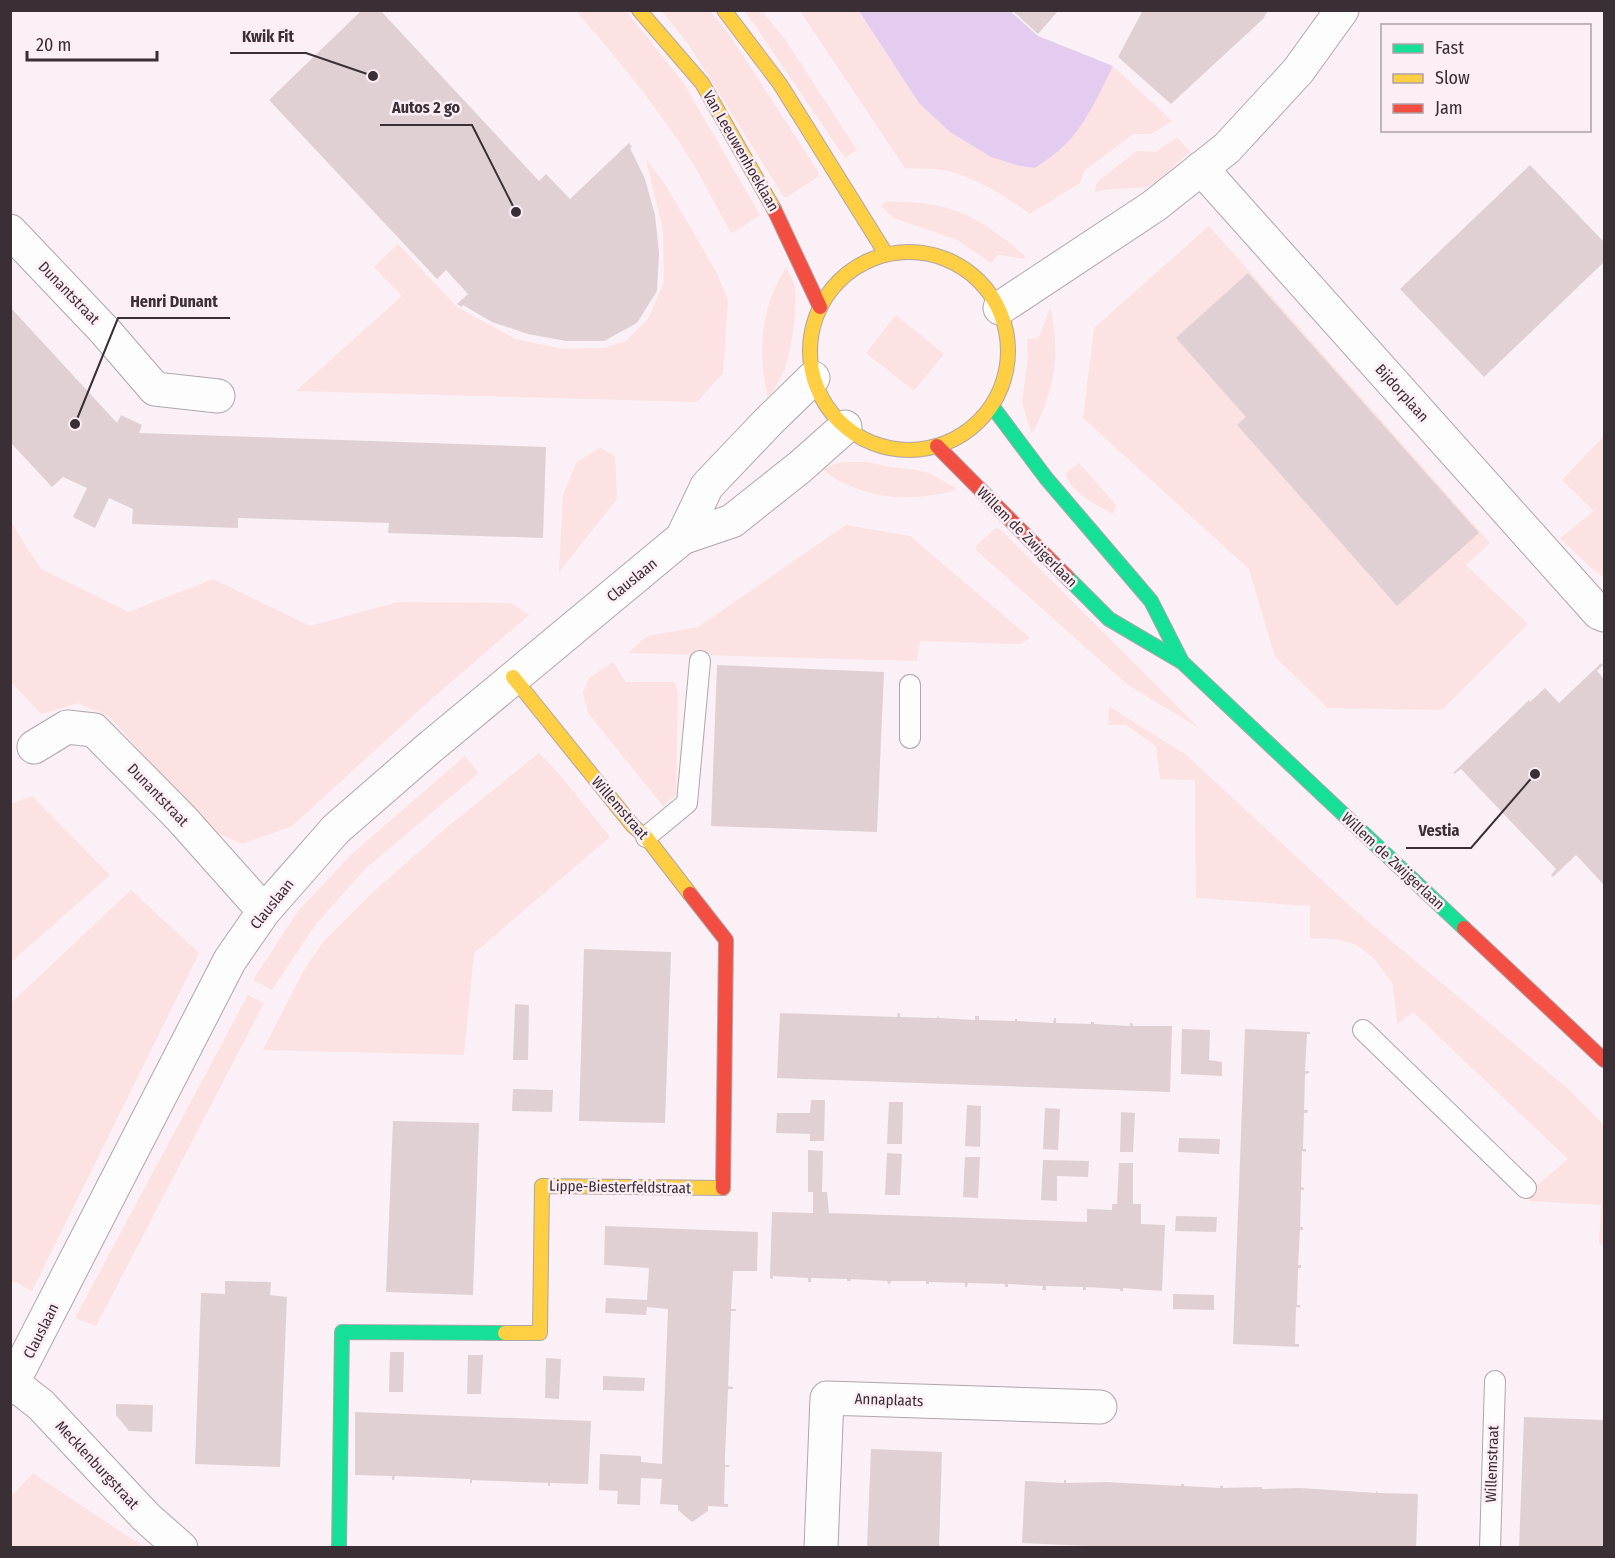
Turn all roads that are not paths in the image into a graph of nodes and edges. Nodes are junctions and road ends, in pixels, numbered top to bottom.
1 (639, 10) edge
2 (724, 10) edge
3 (1342, 10) edge
4 (1201, 168) junction
5 (10, 231) edge
6 (886, 254) junction
7 (820, 307) junction
8 (1000, 308) junction
9 (813, 378) junction
10 (218, 396) dead end
11 (992, 406) junction
12 (845, 427) junction
13 (937, 446) junction
14 (682, 538) junction
15 (1605, 615) edge
16 (700, 662) dead end
17 (1182, 662) junction
18 (513, 677) junction
19 (910, 685) dead end
20 (910, 738) dead end
21 (34, 747) dead end
22 (646, 837) junction
23 (264, 911) junction
24 (726, 940) joint
25 (1363, 1030) dead end
26 (1605, 1060) edge
27 (1526, 1188) dead end
28 (1495, 1381) dead end
29 (12, 1386) edge
30 (1100, 1407) dead end
31 (181, 1548) edge
32 (339, 1548) edge
33 (821, 1548) edge
34 (1490, 1548) edge

1 - 7 street, Van Leeuwenhoeklaan
2 - 6 street
3 - 4 street
4 - 8 street
4 - 15 street, Bijdorplaan
5 - 10 street, Dunantstraat
6 - 7 street
6 - 8 street
7 - 9 street
8 - 11 street
9 - 12 street
9 - 14 street, Clauslaan
11 - 13 street
11 - 17 street, Willem de Zwijgerlaan
12 - 13 street
12 - 14 street, Clauslaan
13 - 17 street, Willem de Zwijgerlaan
14 - 18 street, Clauslaan
16 - 22 lane
17 - 26 street, Willem de Zwijgerlaan
18 - 22 street, Willemstraat
18 - 23 street, Clauslaan
19 - 20 lane
21 - 23 street, Dunantstraat
22 - 24 street, Willemstraat
23 - 29 street, Clauslaan
24 - 32 street, Lippe-Biesterfeldstraat
25 - 27 lane
28 - 34 lane, Willemstraat
29 - 31 street, Mecklenburgstraat
30 - 33 street, Annaplaats

